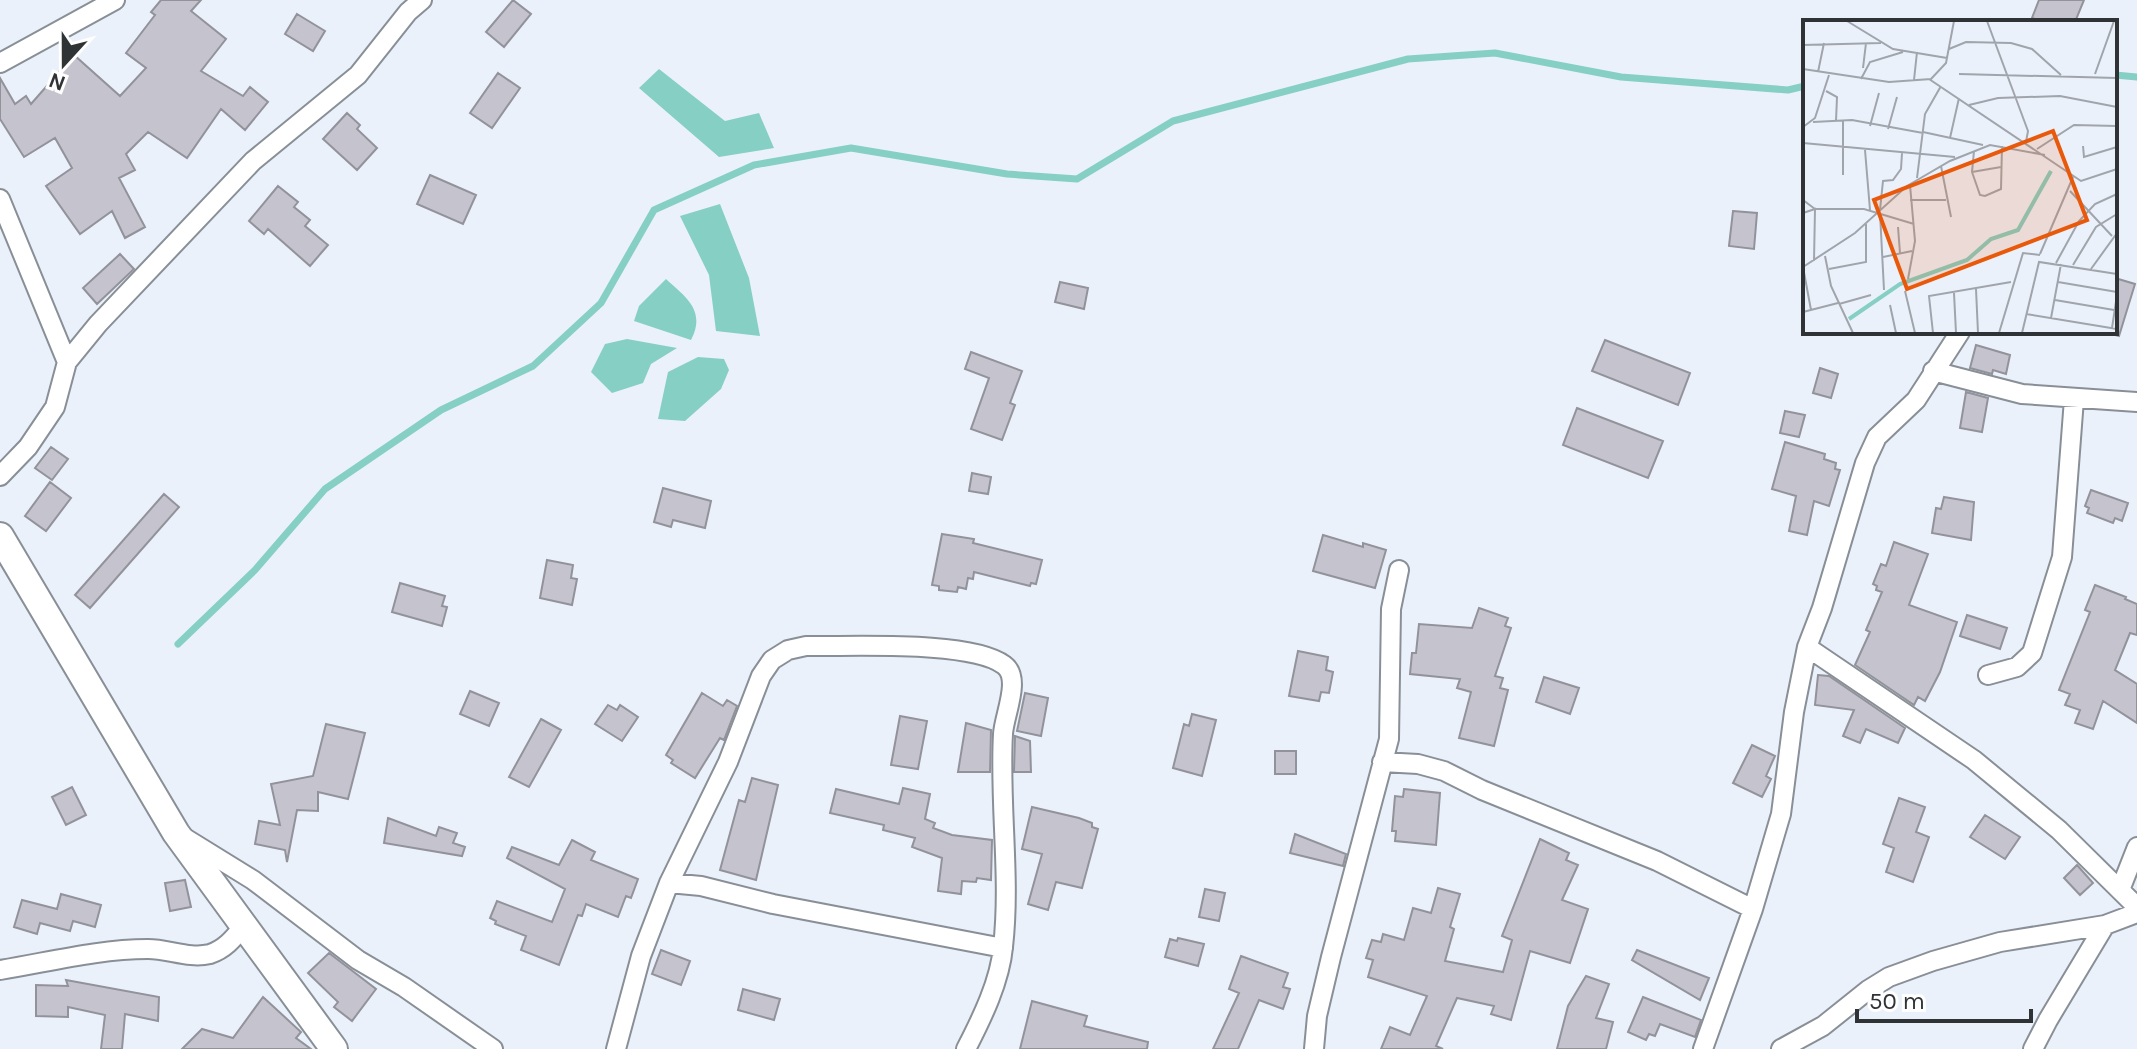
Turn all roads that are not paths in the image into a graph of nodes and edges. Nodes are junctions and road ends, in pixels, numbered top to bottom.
1 (115, 0) edge
2 (422, 0) edge
3 (0, 63) edge
4 (0, 199) edge
5 (1959, 334) edge
6 (67, 362) junction
7 (1933, 371) junction
8 (2074, 399) junction
9 (2137, 402) edge
10 (0, 476) edge
11 (0, 536) edge
12 (1399, 570) dead end
13 (1807, 647) junction
14 (1988, 675) dead end
15 (1382, 762) junction
16 (176, 833) junction
17 (2137, 847) edge
18 (669, 883) junction
19 (2120, 890) junction
20 (2137, 907) edge
21 (1753, 909) junction
22 (2137, 913) edge
23 (2105, 925) junction
24 (243, 927) junction
25 (1003, 948) junction
26 (0, 970) edge
27 (329, 1047) edge
28 (493, 1049) edge
29 (616, 1049) edge
30 (966, 1049) edge
31 (1314, 1049) edge
32 (1703, 1049) edge
33 (1781, 1049) edge
34 (2033, 1049) edge

1 - 3 street
2 - 6 street
4 - 6 street
5 - 7 street
6 - 10 street
7 - 8 street
7 - 13 street
8 - 9 street
8 - 14 street
11 - 16 street
12 - 15 street
13 - 19 street
13 - 21 street
15 - 21 street
15 - 31 street
16 - 24 street
16 - 28 street
17 - 19 street
18 - 25 street
18 - 25 street
18 - 29 street
19 - 20 street
21 - 32 street
22 - 23 street
23 - 33 street
23 - 34 street
24 - 26 street
24 - 27 street
25 - 30 street

